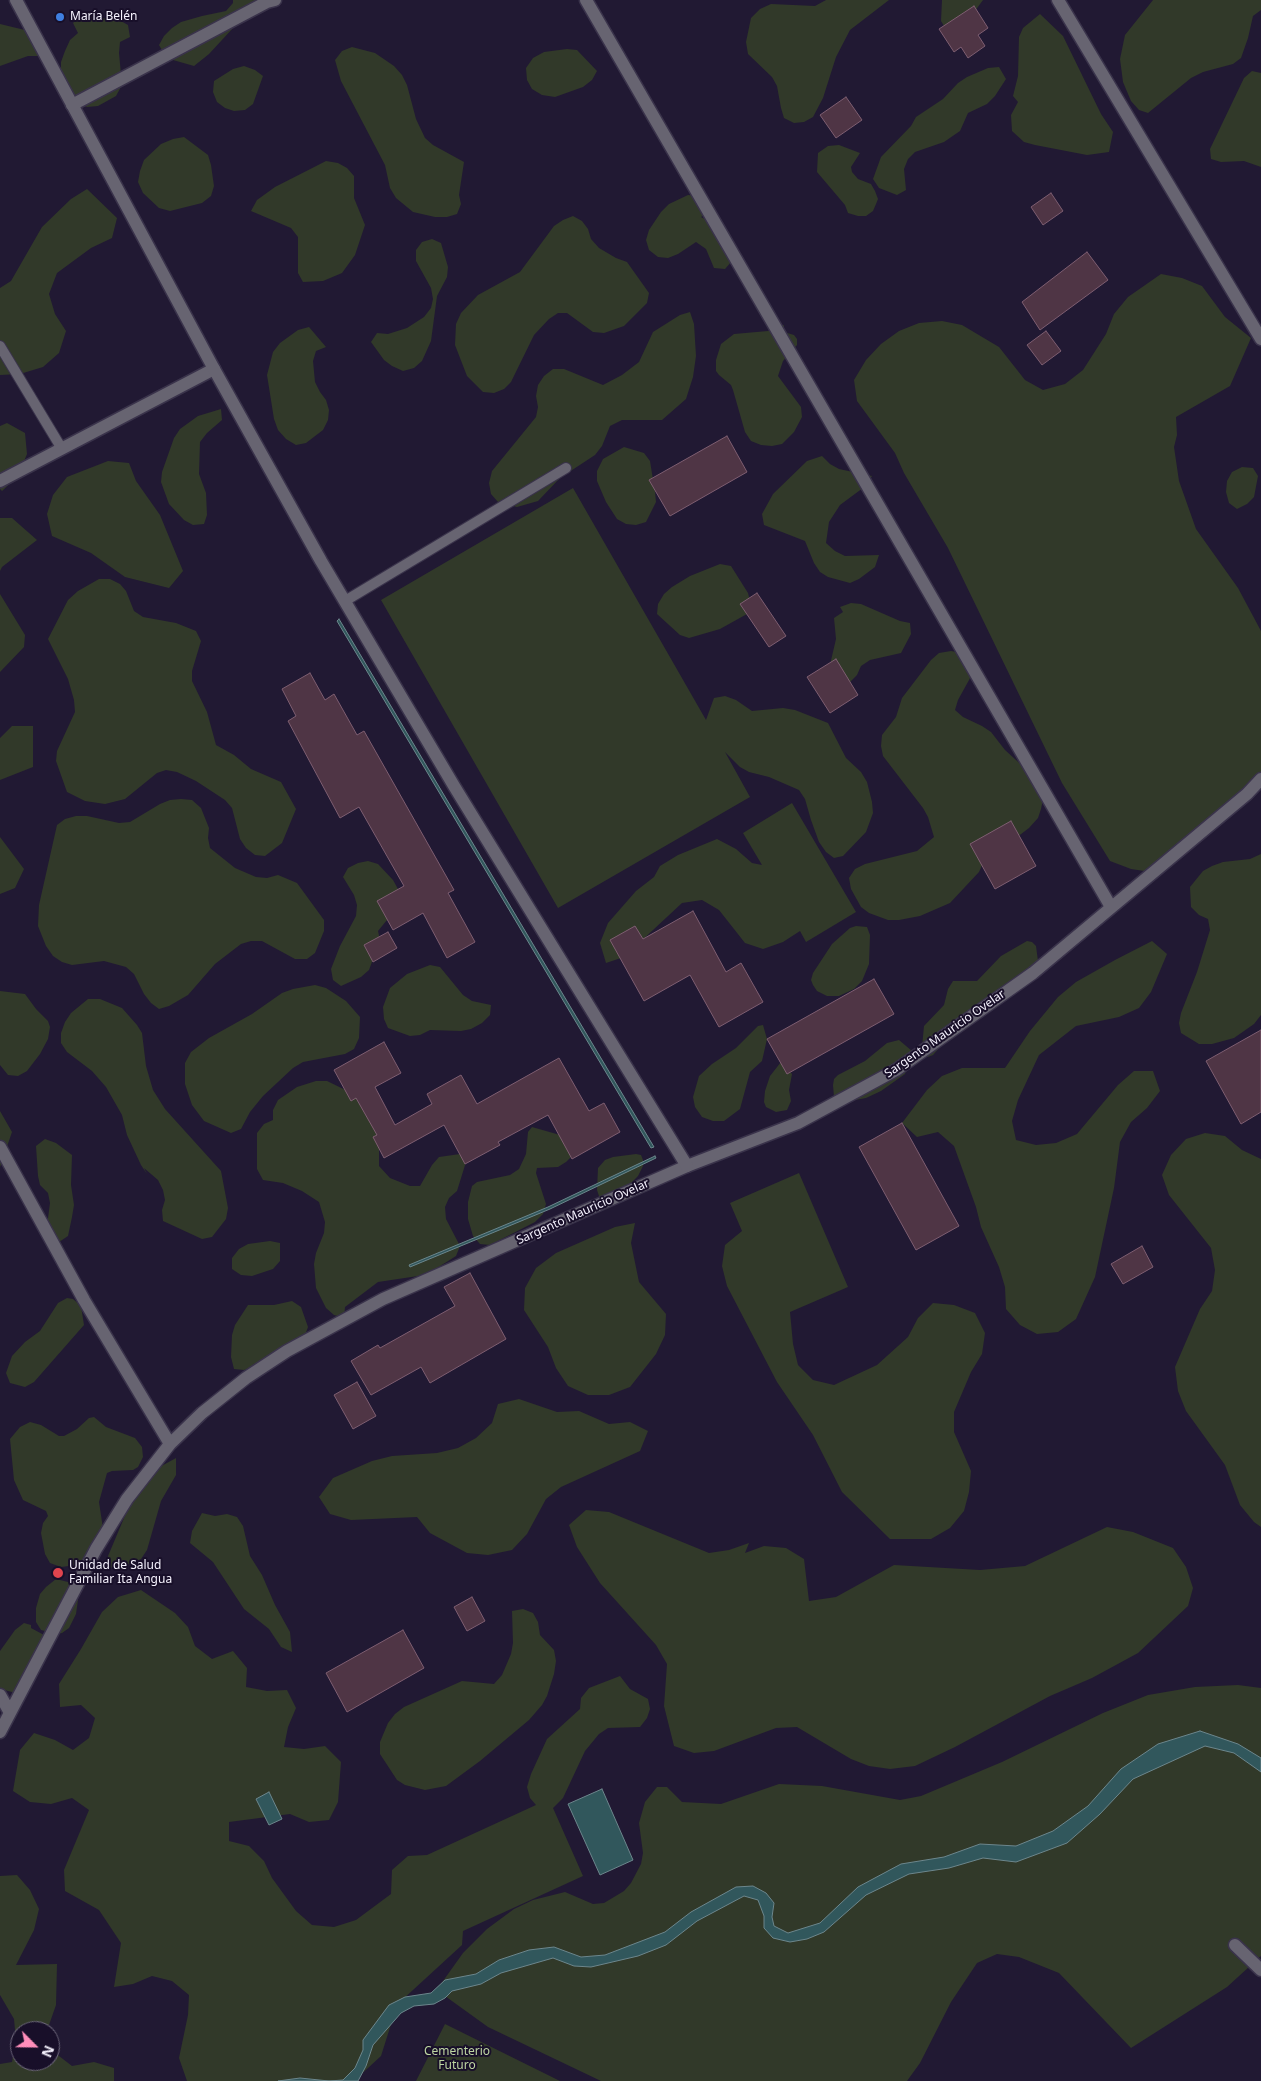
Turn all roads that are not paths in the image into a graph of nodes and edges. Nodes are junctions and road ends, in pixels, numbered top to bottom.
1 (16, 0) edge
2 (275, 0) edge
3 (586, 0) edge
4 (1058, 0) edge
5 (72, 105) junction
6 (1261, 339) edge
7 (0, 346) edge
8 (214, 369) junction
9 (62, 449) junction
10 (566, 468) dead end
11 (0, 481) edge
12 (345, 601) junction
13 (1261, 779) edge
14 (1111, 908) junction
15 (0, 1147) edge
16 (686, 1166) junction
17 (170, 1444) junction
18 (0, 1695) edge
19 (10, 1711) junction
20 (0, 1732) edge
21 (1235, 1945) dead end
22 (1261, 1970) edge

1 - 5 street
2 - 5 street
3 - 14 street
4 - 6 street
5 - 8 street
7 - 9 lane
8 - 9 street
8 - 12 street
9 - 11 street
10 - 12 lane
12 - 16 street
13 - 14 street, Sargento Mauricio Ovelar
14 - 16 street, Sargento Mauricio Ovelar
15 - 17 street
16 - 17 street, Sargento Mauricio Ovelar
17 - 19 street, Sargento Mauricio Ovelar
18 - 19 street
19 - 20 street, Sargento Mauricio Ovelar
21 - 22 street

